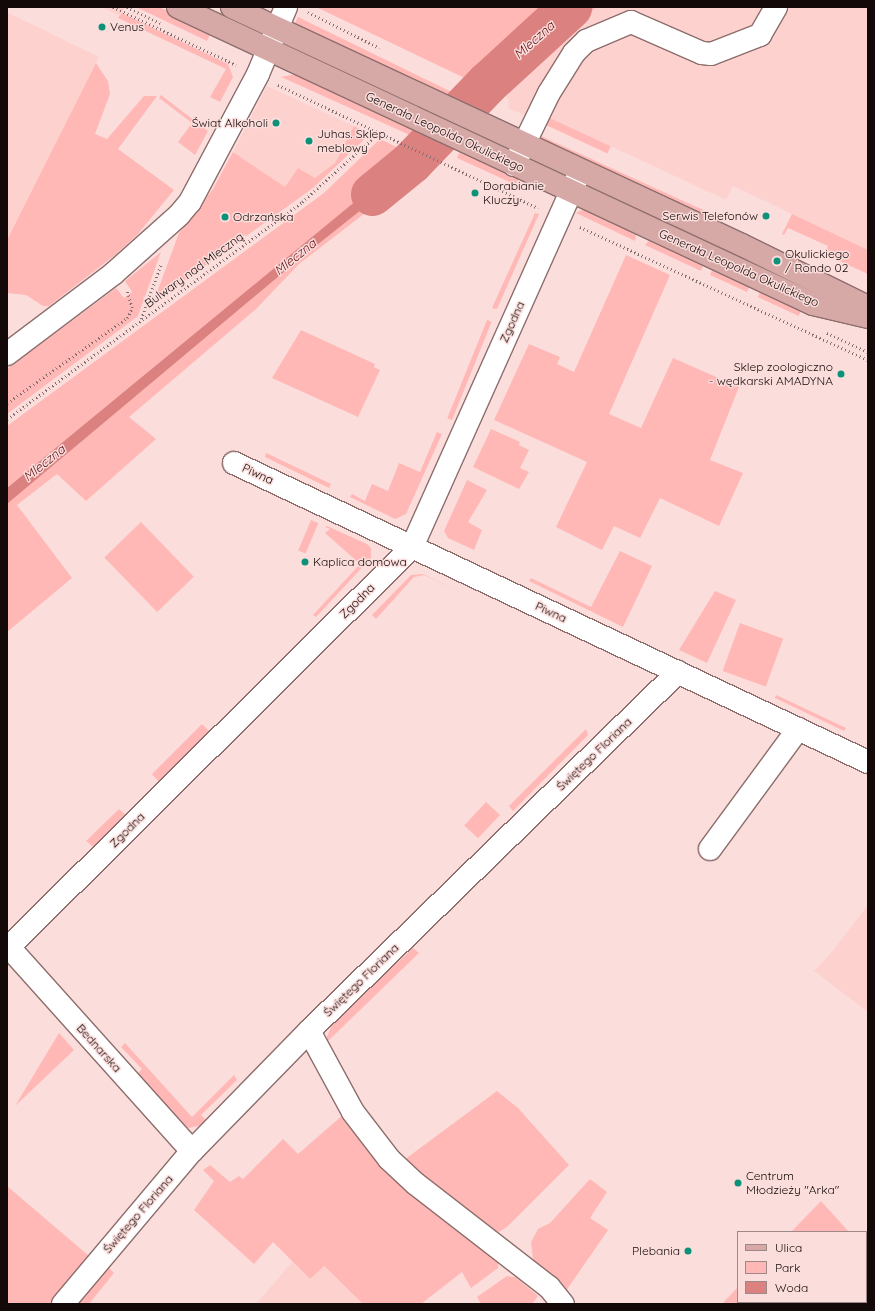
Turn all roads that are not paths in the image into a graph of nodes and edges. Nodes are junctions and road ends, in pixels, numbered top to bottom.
1 (178, 7) edge
2 (232, 7) edge
3 (776, 7) edge
4 (294, 8) edge
5 (278, 28) junction
6 (270, 50) junction
7 (524, 144) junction
8 (514, 165) junction
9 (580, 170) junction
10 (571, 191) junction
11 (868, 307) edge
12 (868, 317) edge
13 (7, 354) edge
14 (234, 463) dead end
15 (412, 547) junction
16 (678, 672) junction
17 (798, 729) junction
18 (868, 762) edge
19 (710, 848) dead end
20 (8, 946) edge
21 (309, 1031) junction
22 (192, 1151) junction
23 (63, 1304) edge
24 (563, 1304) edge

1 - 6 main road, Generała Leopolda Okulickiego
2 - 5 main road, Generała Leopolda Okulickiego
3 - 7 street
4 - 5 street
5 - 6 street
5 - 7 main road, Generała Leopolda Okulickiego
6 - 8 main road, Generała Leopolda Okulickiego
6 - 13 street
7 - 8 street
7 - 9 main road, Generała Leopolda Okulickiego
8 - 10 main road, Generała Leopolda Okulickiego
9 - 10 street, Zgodna
9 - 11 main road, Generała Leopolda Okulickiego
10 - 12 main road, Generała Leopolda Okulickiego
10 - 15 street, Zgodna
14 - 15 street, Piwna
15 - 16 street, Piwna
15 - 20 street, Zgodna
16 - 17 street, Piwna
16 - 21 street, Świętego Floriana
17 - 18 street, Piwna
17 - 19 street
20 - 22 street, Bednarska
21 - 22 street, Świętego Floriana
21 - 24 street
22 - 23 street, Świętego Floriana

